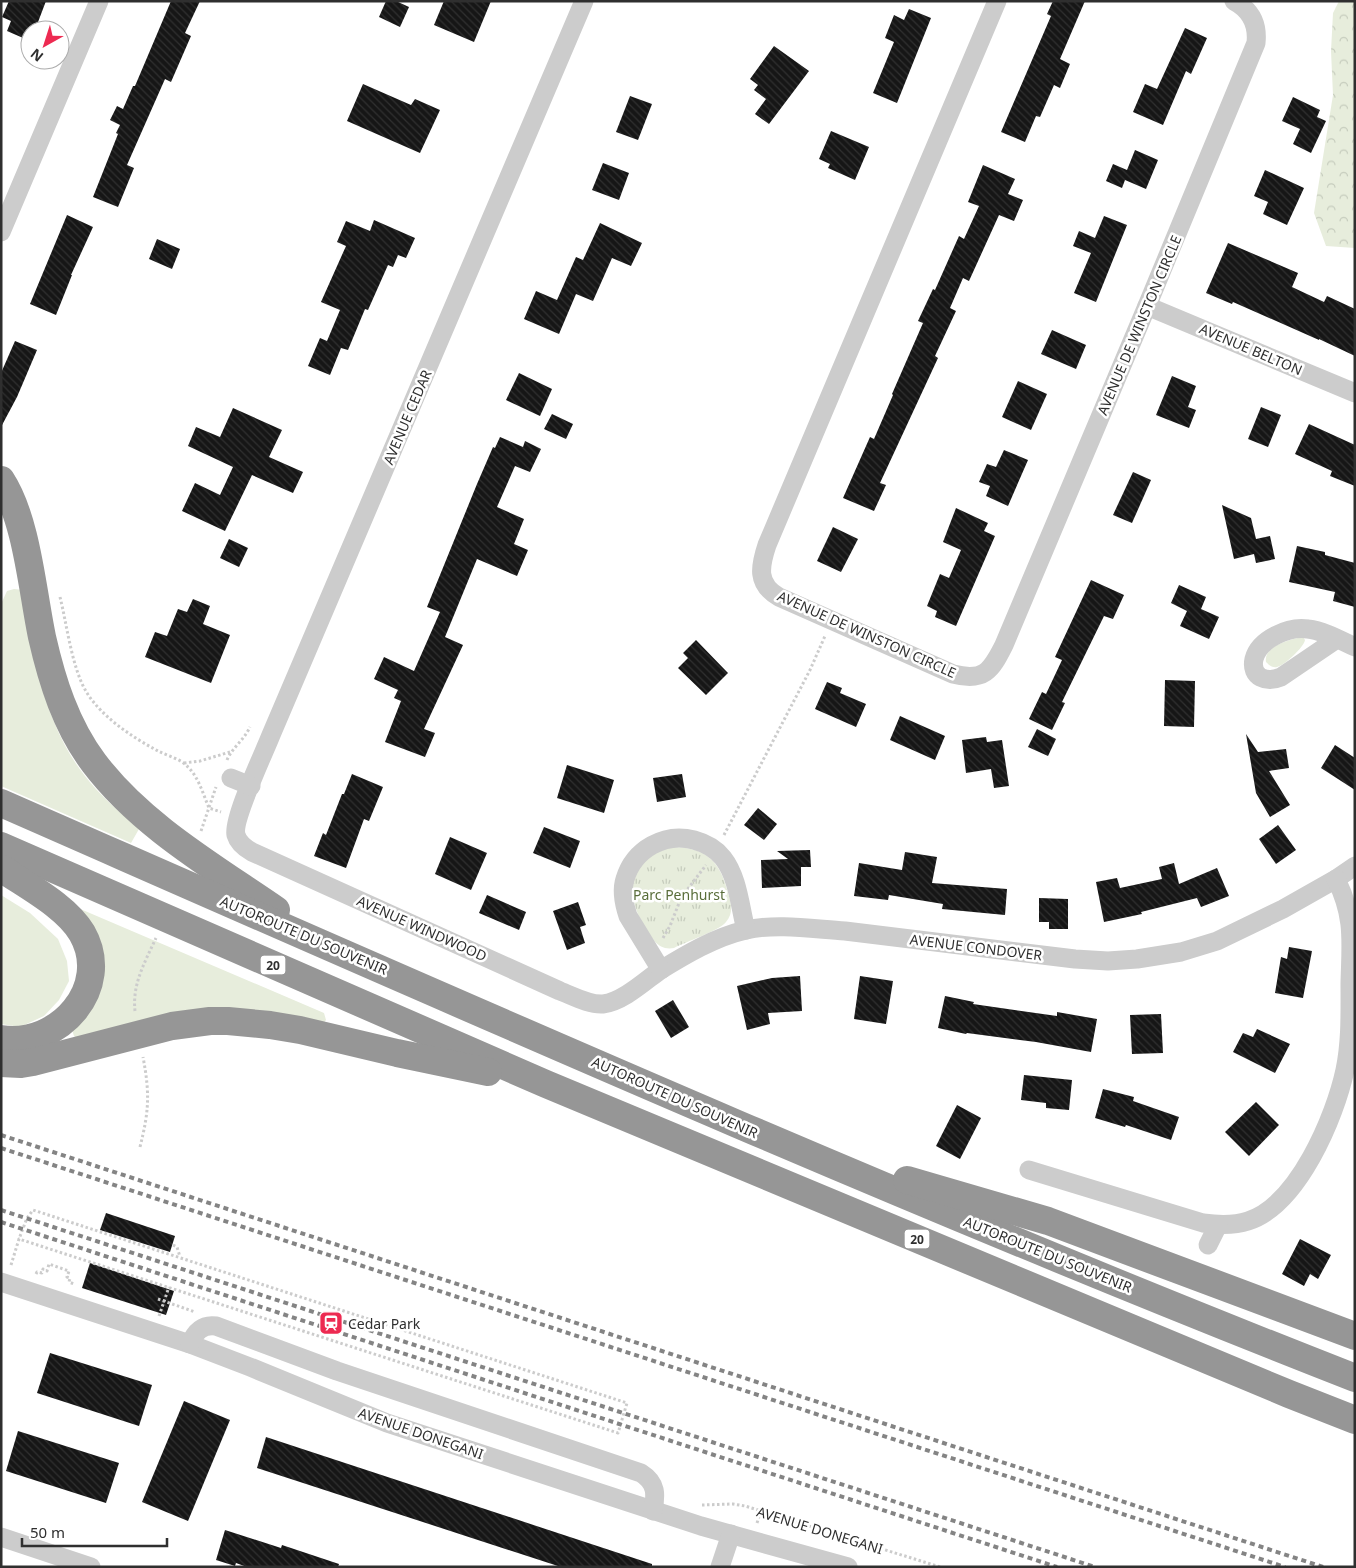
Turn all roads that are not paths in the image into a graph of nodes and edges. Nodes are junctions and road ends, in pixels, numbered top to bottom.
1 (99, 1) edge
2 (584, 1) edge
3 (997, 1) edge
4 (1234, 1) edge
5 (1, 232) edge
6 (1147, 306) junction
7 (1355, 393) edge
8 (1, 480) edge
9 (1337, 639) dead end
10 (1355, 647) edge
11 (231, 778) dead end
12 (251, 786) junction
13 (1, 803) edge
14 (236, 834) joint
15 (1, 846) edge
16 (1355, 866) edge
17 (1, 868) edge
18 (1336, 879) junction
19 (746, 930) junction
20 (326, 945) junction
21 (661, 970) junction
22 (617, 1000) joint
23 (1, 1039) edge
24 (1, 1063) edge
25 (546, 1084) junction
26 (783, 1144) junction
27 (1028, 1170) dead end
28 (1210, 1224) junction
29 (1208, 1245) dead end
30 (1, 1282) edge
31 (1355, 1336) edge
32 (190, 1344) junction
33 (1355, 1378) edge
34 (1289, 1394) junction
35 (1355, 1420) edge
36 (1355, 1439) edge
37 (653, 1511) junction
38 (731, 1534) junction
39 (1, 1537) edge
40 (91, 1567) edge
41 (720, 1567) edge
42 (848, 1567) edge

1 - 5 street
2 - 12 street, AVENUE CEDAR
3 - 6 street, AVENUE DE WINSTON CIRCLE
4 - 6 street, AVENUE DE WINSTON CIRCLE
6 - 7 street, AVENUE BELTON
8 - 20 highway
9 - 10 street
11 - 12 street
12 - 14 street, AVENUE CEDAR
13 - 20 highway, AUTOROUTE DU SOUVENIR
14 - 22 street, AVENUE WINDWOOD
15 - 25 highway, 20
16 - 18 street, AVENUE CONDOVER
17 - 23 highway
18 - 19 street, AVENUE CONDOVER
18 - 28 street
19 - 21 street, AVENUE CONDOVER
19 - 21 street
20 - 26 highway, AUTOROUTE DU SOUVENIR
21 - 22 street, AVENUE CONDOVER
24 - 25 highway
25 - 34 highway, 20
26 - 31 highway
26 - 33 highway, AUTOROUTE DU SOUVENIR
27 - 28 street
28 - 29 street
30 - 32 street, AVENUE DONEGANI
32 - 37 street, AVENUE DONEGANI
32 - 37 street
34 - 35 highway, 20
34 - 36 highway
37 - 38 street, AVENUE DONEGANI
38 - 41 street
38 - 42 street, AVENUE DONEGANI
39 - 40 street

